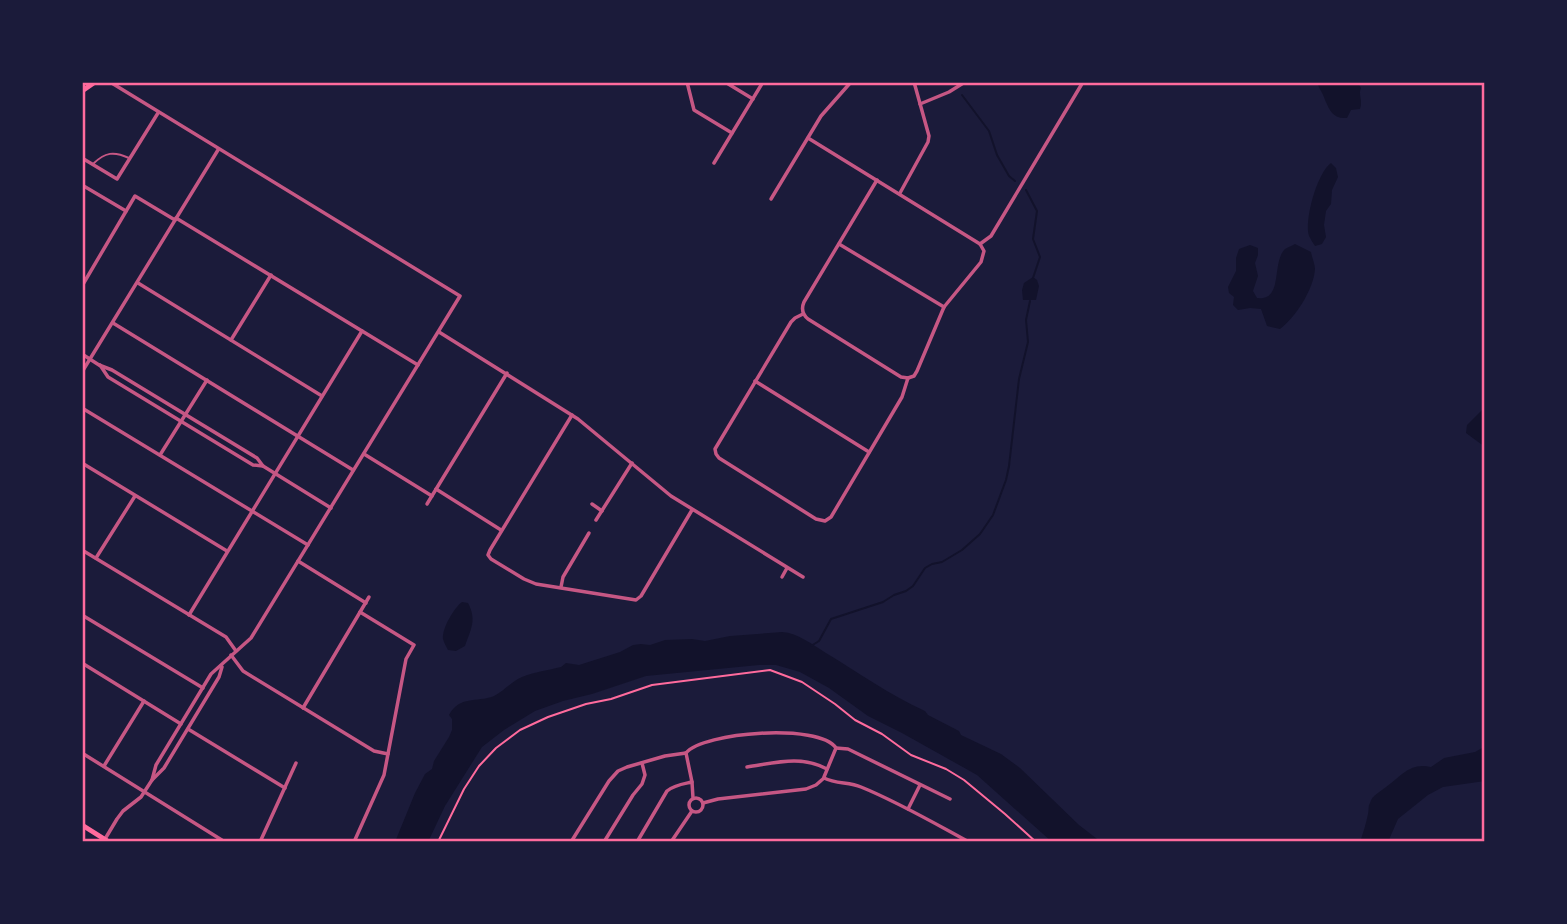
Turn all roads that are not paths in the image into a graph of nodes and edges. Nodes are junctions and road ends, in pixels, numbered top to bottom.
1 (95, 82) edge
2 (110, 82) edge
3 (687, 82) edge
4 (725, 82) edge
5 (763, 82) edge
6 (851, 82) edge
7 (914, 82) edge
8 (965, 82) edge
9 (1083, 82) edge
10 (82, 91) edge
11 (752, 99) junction
12 (920, 104) junction
13 (158, 113) junction
14 (732, 133) junction
15 (808, 138) junction
16 (218, 149) junction
17 (82, 158) edge
18 (130, 158) junction
19 (714, 163) dead end
20 (93, 164) junction
21 (877, 180) junction
22 (82, 185) edge
23 (899, 194) junction
24 (771, 199) dead end
25 (126, 211) junction
26 (176, 219) junction
27 (839, 244) junction
28 (980, 244) junction
29 (271, 275) junction
30 (138, 283) junction
31 (82, 286) edge
32 (944, 307) junction
33 (803, 314) junction
34 (113, 323) junction
35 (362, 331) junction
36 (439, 332) junction
37 (231, 340) junction
38 (82, 354) edge
39 (91, 359) junction
40 (99, 365) junction
41 (418, 365) junction
42 (82, 372) edge
43 (507, 373) junction
44 (908, 378) junction
45 (206, 380) junction
46 (755, 382) junction
47 (322, 396) junction
48 (82, 408) edge
49 (186, 414) junction
50 (572, 415) junction
51 (181, 421) junction
52 (298, 436) junction
53 (869, 452) junction
54 (364, 454) junction
55 (160, 455) junction
56 (82, 463) edge
57 (632, 463) junction
58 (263, 466) junction
59 (354, 471) junction
60 (275, 474) junction
61 (436, 489) junction
62 (135, 496) junction
63 (432, 496) junction
64 (427, 504) dead end
65 (592, 504) dead end
66 (331, 508) junction
67 (692, 510) junction
68 (602, 511) junction
69 (252, 512) junction
70 (596, 520) dead end
71 (501, 530) junction
72 (589, 533) dead end
73 (308, 545) junction
74 (82, 550) edge
75 (227, 552) junction
76 (96, 558) junction
77 (298, 561) junction
78 (787, 568) junction
79 (782, 577) dead end
80 (803, 577) dead end
81 (561, 587) junction
82 (369, 597) dead end
83 (366, 603) junction
84 (360, 612) junction
85 (82, 615) edge
86 (189, 615) junction
87 (236, 651) junction
88 (231, 655) junction
89 (82, 663) edge
90 (222, 665) junction
91 (202, 688) junction
92 (144, 701) junction
93 (303, 708) junction
94 (181, 724) junction
95 (188, 729) junction
96 (836, 748) junction
97 (82, 753) edge
98 (686, 753) junction
99 (388, 754) junction
100 (296, 763) dead end
101 (642, 763) junction
102 (104, 766) junction
103 (747, 767) dead end
104 (827, 769) junction
105 (824, 778) junction
106 (152, 780) junction
107 (692, 782) junction
108 (920, 785) junction
109 (285, 788) junction
110 (145, 792) junction
111 (693, 798) junction
112 (950, 799) dead end
113 (703, 803) junction
114 (908, 809) junction
115 (692, 811) junction
116 (82, 825) edge
117 (106, 841) edge
118 (225, 842) edge
119 (260, 842) edge
120 (354, 842) edge
121 (571, 842) edge
122 (604, 842) edge
123 (637, 842) edge
124 (671, 842) edge
125 (969, 842) edge

1 - 10 main road
2 - 13 street
3 - 14 street
4 - 11 street
5 - 11 street
6 - 15 street
7 - 12 street
8 - 12 street
9 - 28 street
11 - 14 street
12 - 23 street
13 - 16 street
13 - 18 street
14 - 19 street
15 - 21 street
15 - 24 street
16 - 26 street
16 - 36 street
17 - 20 street
18 - 20 lane
18 - 20 street
21 - 23 street
21 - 27 street
22 - 25 street
23 - 28 street
25 - 26 street
25 - 31 street
26 - 29 street
26 - 30 street
27 - 32 street
27 - 33 street
28 - 32 street
29 - 35 street
29 - 37 street
30 - 34 street
30 - 37 street
32 - 44 street
33 - 44 street
33 - 46 street
34 - 39 street
34 - 45 street
35 - 41 street
35 - 47 street
36 - 41 street
36 - 43 street
37 - 47 street
38 - 39 street
39 - 40 street
39 - 42 street
40 - 49 street
40 - 51 street
41 - 54 street
43 - 50 street
43 - 61 street
44 - 53 street
45 - 49 street
45 - 52 street
46 - 53 street
46 - 53 street
47 - 52 street
48 - 55 street
49 - 51 street
49 - 58 street
50 - 57 street
50 - 71 street
51 - 55 street
51 - 58 street
52 - 59 street
52 - 60 street
54 - 59 street
54 - 63 street
55 - 69 street
56 - 62 street
57 - 67 street
57 - 68 street
58 - 60 street
59 - 66 street
60 - 66 street
60 - 69 street
61 - 63 street
61 - 71 street
62 - 75 street
62 - 76 street
63 - 64 street
65 - 68 street
66 - 73 street
67 - 78 street
67 - 81 street
68 - 70 street
69 - 73 street
69 - 75 street
71 - 81 street
72 - 81 street
73 - 77 street
74 - 76 street
75 - 86 street
76 - 86 street
77 - 83 street
77 - 87 street
78 - 79 street
78 - 80 street
82 - 83 street
83 - 84 street
84 - 93 street
84 - 99 street
85 - 91 street
86 - 87 street
87 - 88 street
88 - 90 street
88 - 93 street
89 - 92 street
90 - 91 street
90 - 95 street
91 - 94 street
92 - 94 street
92 - 102 street
93 - 99 street
94 - 106 street
95 - 106 street
95 - 109 street
96 - 98 street
96 - 104 street
96 - 108 street
97 - 102 street
98 - 101 street
98 - 107 street
99 - 120 street
100 - 109 street
101 - 121 street
101 - 122 street
102 - 110 street
103 - 104 street
104 - 105 street
105 - 113 street
105 - 114 street
106 - 110 street
107 - 111 street
107 - 123 street
108 - 112 street
108 - 114 street
109 - 119 street
110 - 117 street
110 - 118 street
111 - 113 street
111 - 115 street
113 - 115 street
114 - 125 street
115 - 124 street
116 - 117 main road

